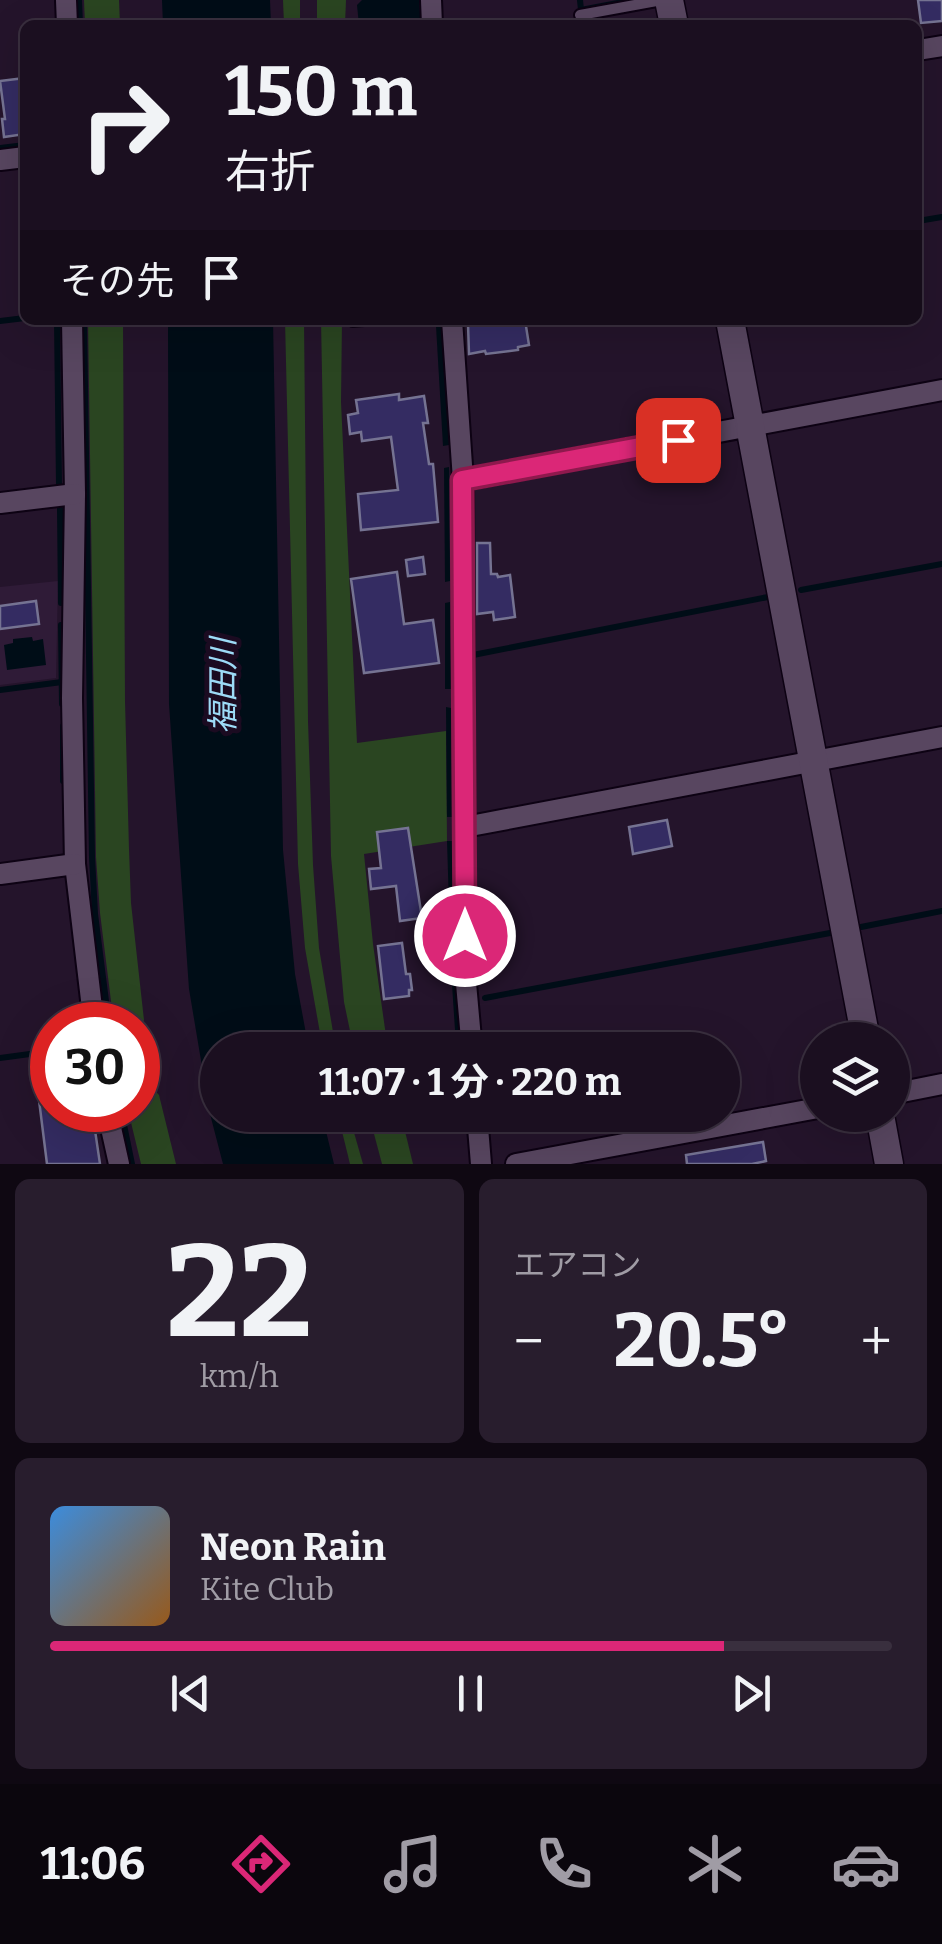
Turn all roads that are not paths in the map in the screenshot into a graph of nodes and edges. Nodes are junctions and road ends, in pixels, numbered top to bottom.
1 (666, 0) edge
2 (580, 15) dead end
3 (72, 325) edge
4 (452, 325) edge
5 (731, 325) edge
6 (942, 390) edge
7 (750, 426) junction
8 (462, 480) junction
9 (74, 494) junction
10 (0, 503) edge
11 (942, 737) edge
12 (813, 761) junction
13 (466, 827) junction
14 (75, 864) junction
15 (0, 874) edge
16 (91, 1002) edge
17 (863, 1022) edge
18 (470, 1032) edge
19 (942, 1084) edge
20 (910, 1090) edge
21 (800, 1111) edge
22 (112, 1132) edge
23 (479, 1132) edge
24 (883, 1132) edge
25 (119, 1164) edge
26 (482, 1164) edge
27 (516, 1164) edge
28 (889, 1164) edge

1 - 2 lane
3 - 9 street
4 - 8 street
5 - 7 street
6 - 7 street
7 - 8 street
7 - 12 street
8 - 13 street
9 - 10 street
9 - 14 street
11 - 12 street
12 - 13 street
12 - 17 street
13 - 18 street
14 - 15 street
14 - 16 street
19 - 20 street
21 - 27 street
22 - 25 street
23 - 26 street
24 - 28 street

